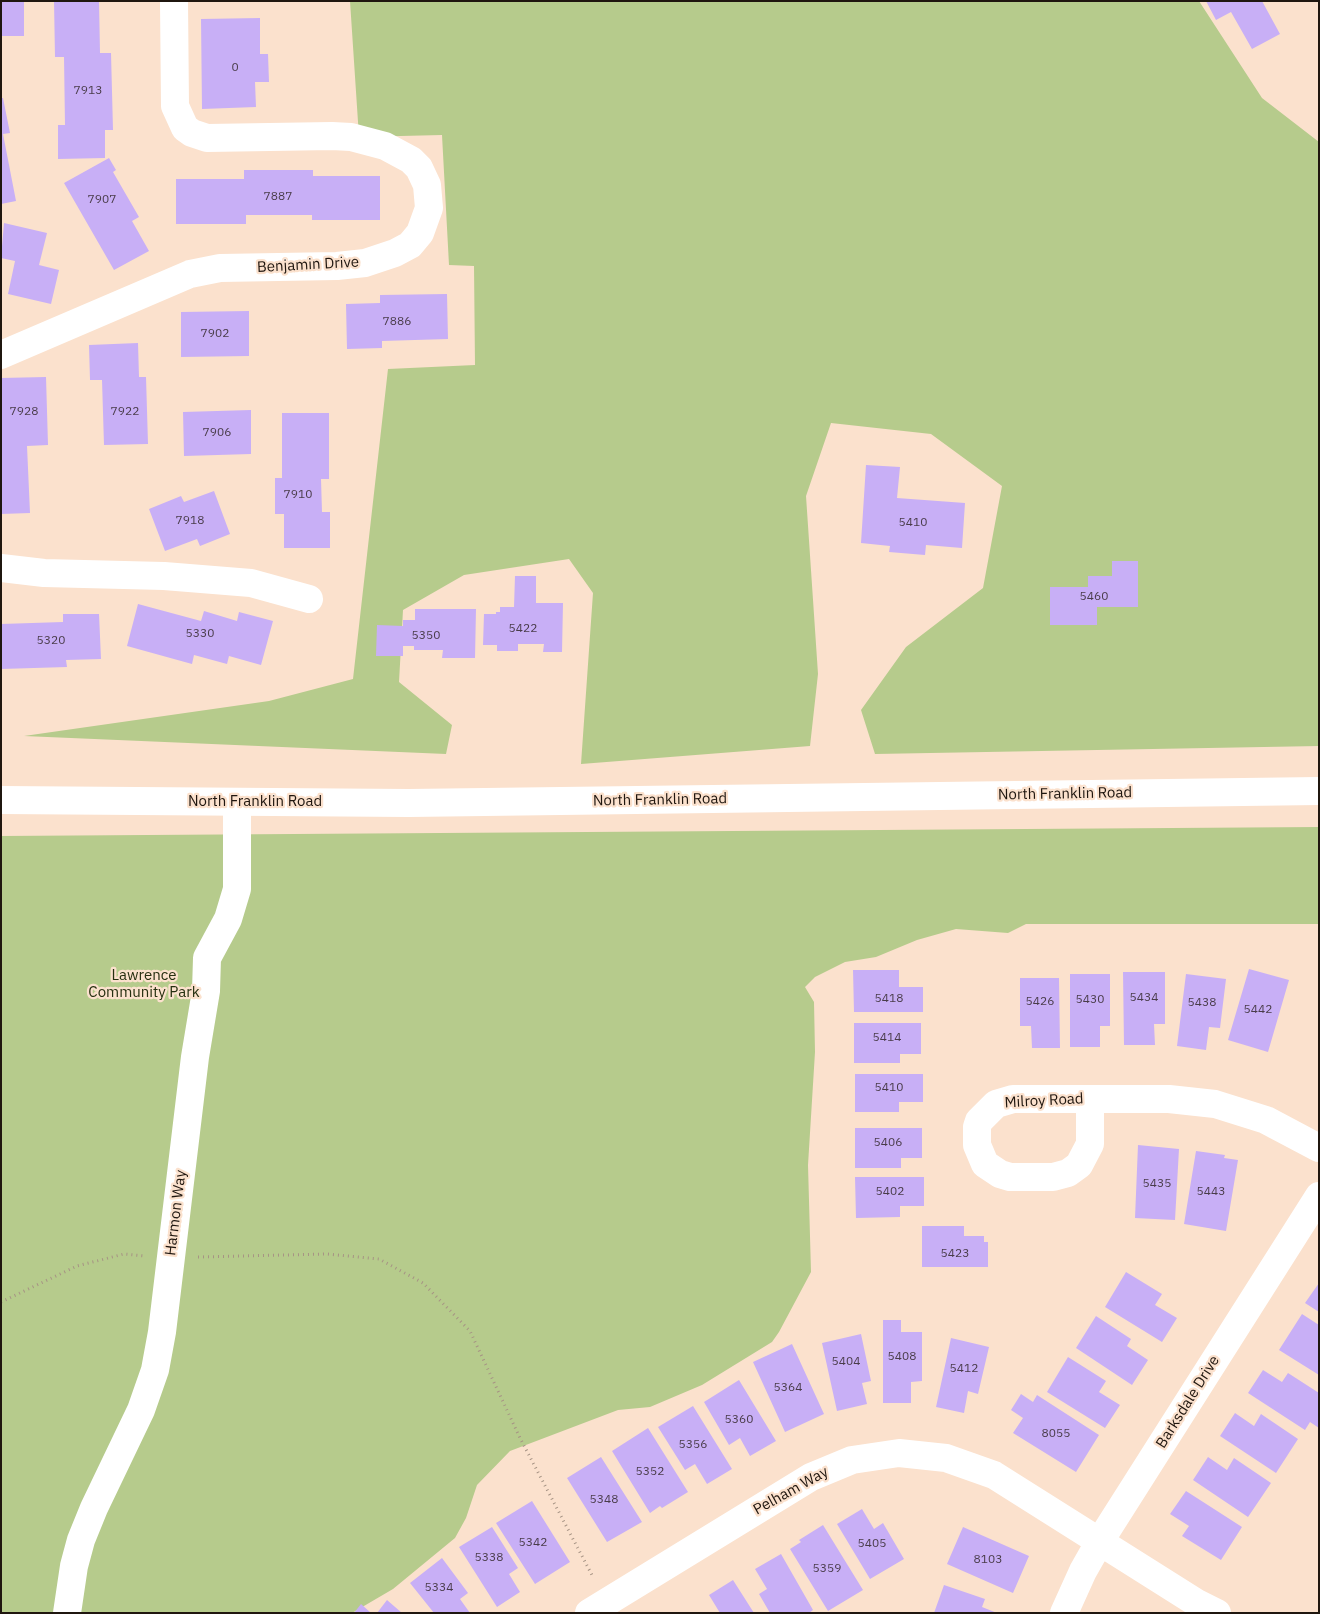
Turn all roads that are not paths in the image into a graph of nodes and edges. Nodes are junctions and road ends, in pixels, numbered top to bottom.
1 (174, 1) edge
2 (2, 354) edge
3 (1, 568) edge
4 (309, 599) dead end
5 (1319, 791) edge
6 (1, 800) edge
7 (237, 803) junction
8 (1090, 1099) dead end
9 (1319, 1148) edge
10 (1319, 1196) edge
11 (1100, 1542) junction
12 (598, 1607) edge
13 (67, 1613) edge
14 (1064, 1613) edge
15 (1217, 1613) edge

1 - 2 street, Benjamin Drive
3 - 4 street
5 - 7 street, North Franklin Road
6 - 7 street, North Franklin Road
7 - 13 street, Harmon Way
8 - 9 street
10 - 11 street, Barksdale Drive
11 - 12 street, Pelham Way
11 - 14 street, Barksdale Drive
11 - 15 street, Pelham Way

